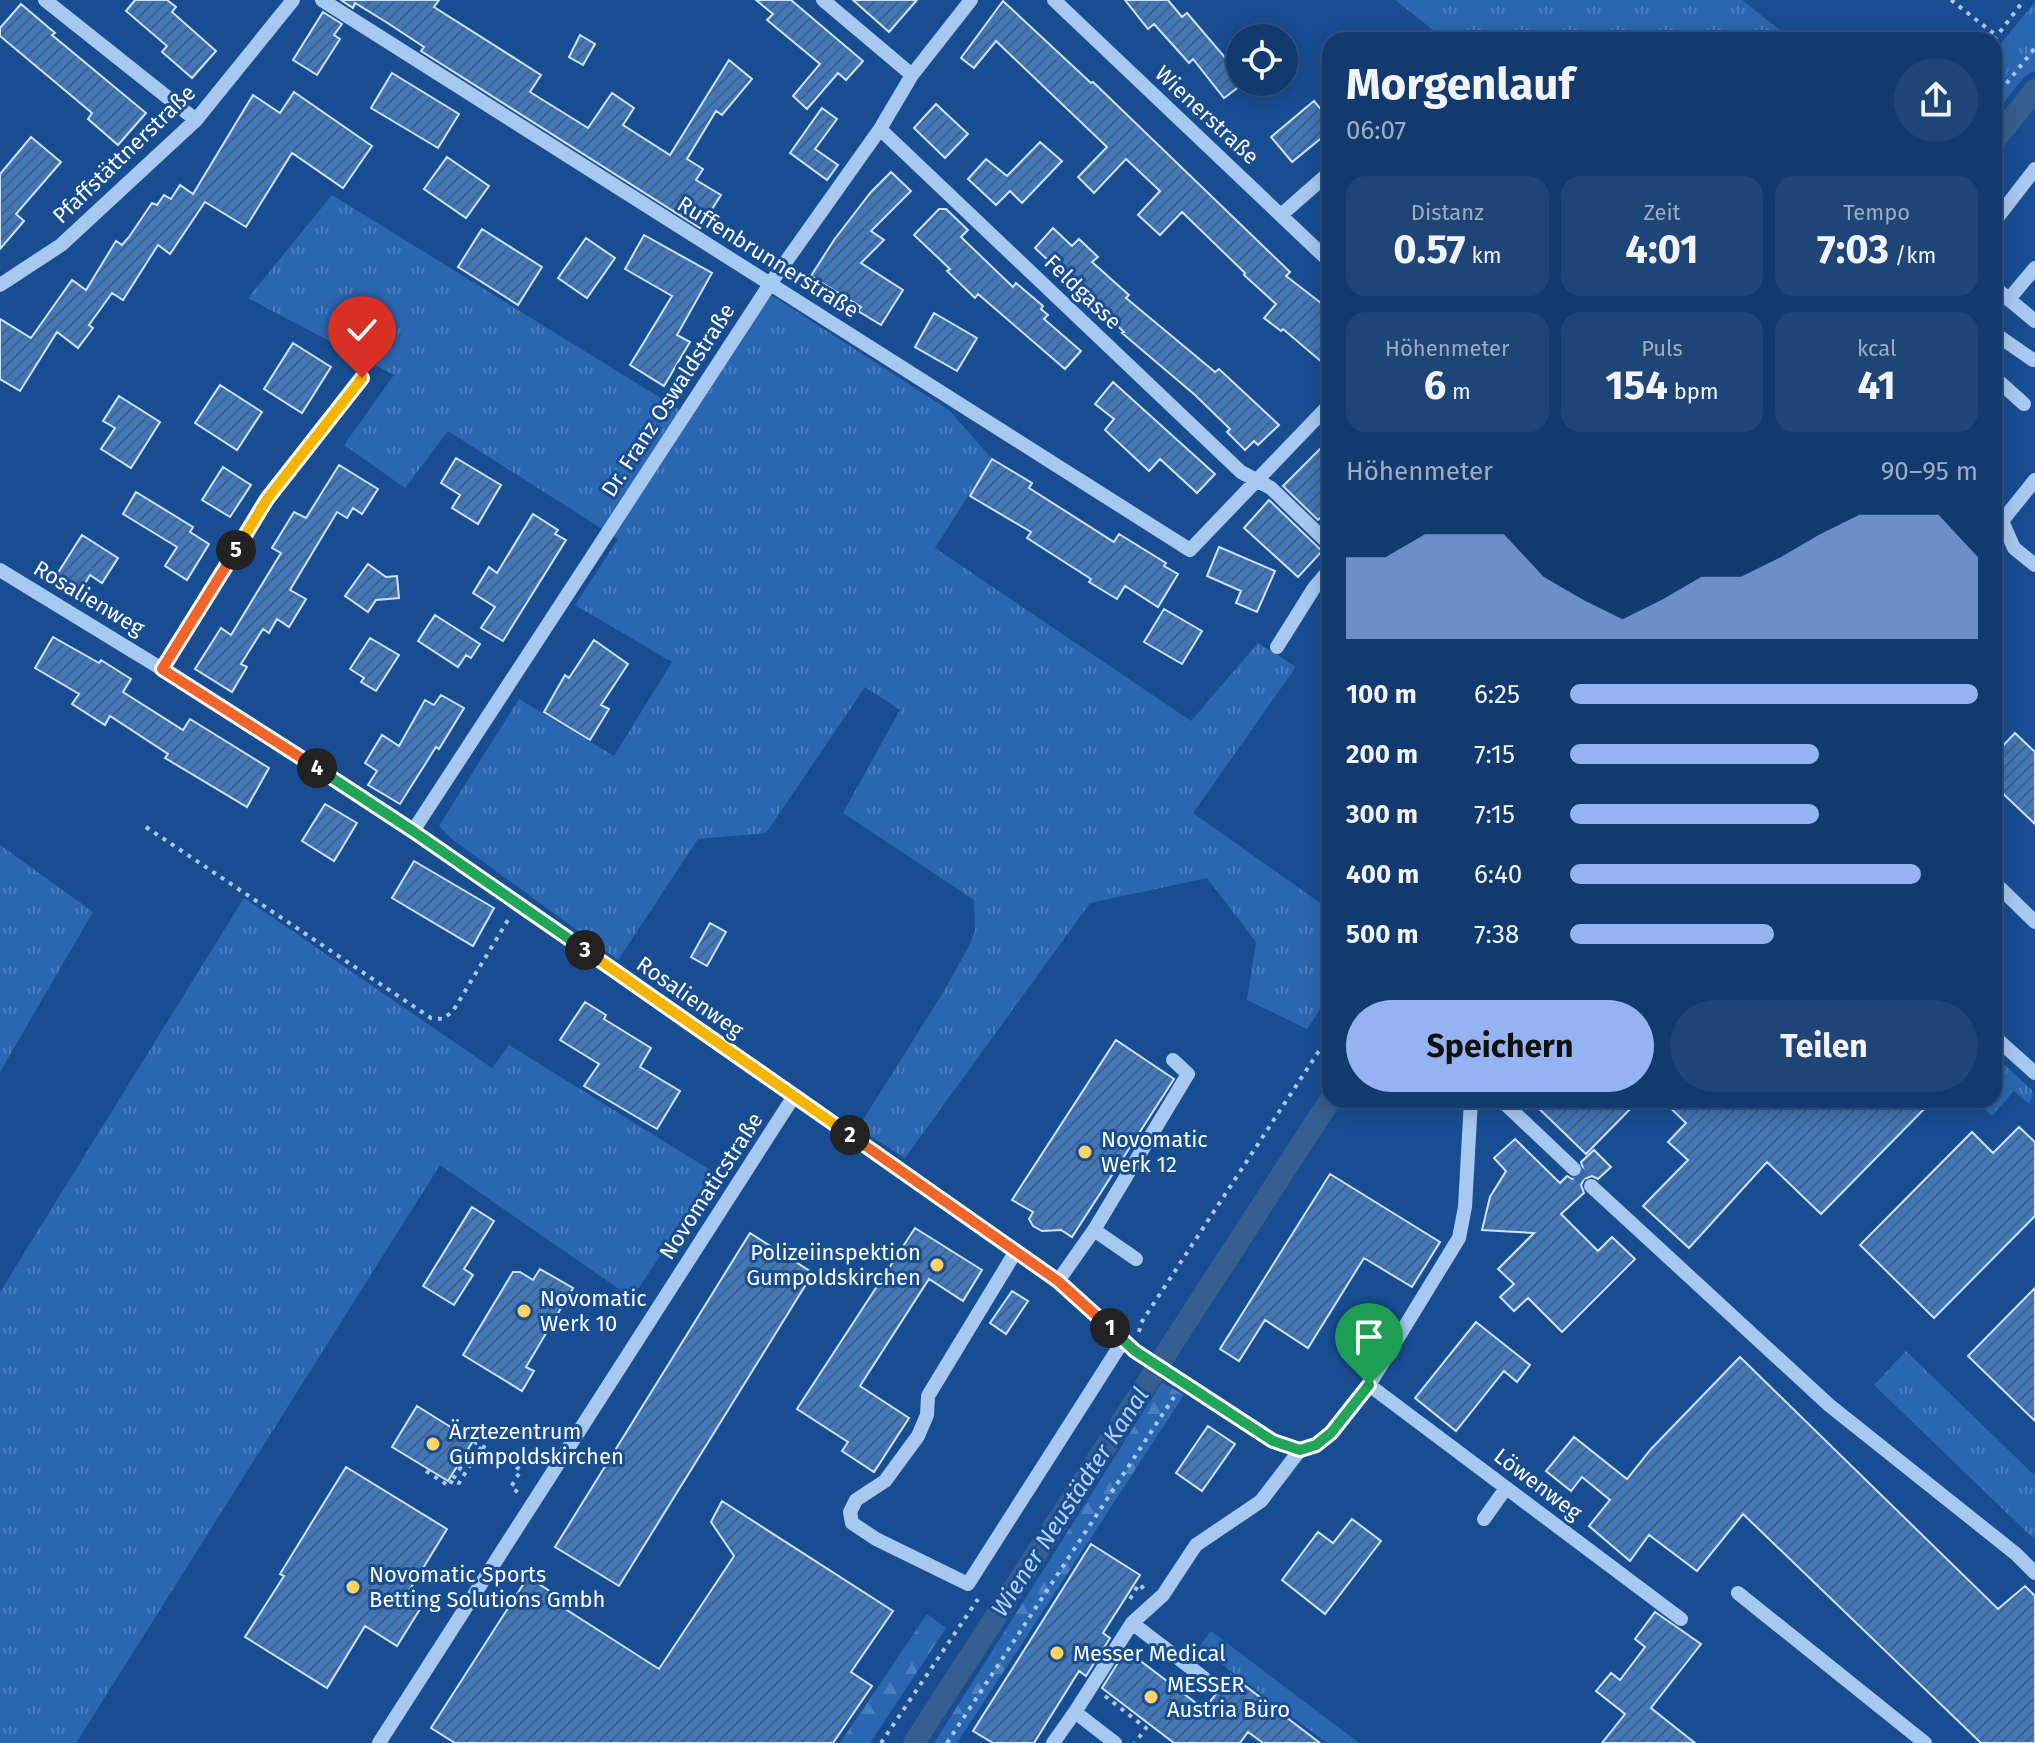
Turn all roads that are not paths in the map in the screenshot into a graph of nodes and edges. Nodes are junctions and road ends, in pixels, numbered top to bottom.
1 (45, 0) edge
2 (293, 0) edge
3 (322, 0) edge
4 (823, 0) edge
5 (971, 0) edge
6 (1054, 0) edge
7 (912, 75) junction
8 (196, 120) junction
9 (880, 129) junction
10 (2035, 169) edge
11 (1322, 179) edge
12 (2002, 212) edge
13 (1281, 215) junction
14 (1322, 254) edge
15 (2035, 268) edge
16 (770, 284) junction
17 (0, 285) edge
18 (2002, 295) edge
19 (2002, 298) edge
20 (2035, 321) edge
21 (2002, 339) edge
22 (2033, 360) edge
23 (362, 378) dead end
24 (2002, 384) edge
25 (2024, 404) dead end
26 (1322, 413) edge
27 (2035, 480) edge
28 (1259, 481) junction
29 (1322, 537) edge
30 (2035, 565) edge
31 (0, 570) edge
32 (1322, 578) edge
33 (1277, 647) dead end
34 (162, 669) junction
35 (413, 831) junction
36 (2002, 890) edge
37 (2035, 922) edge
38 (2002, 1044) edge
39 (1173, 1060) dead end
40 (2035, 1073) edge
41 (794, 1096) junction
42 (1471, 1108) edge
43 (1509, 1108) edge
44 (1574, 1169) tunnel mouth
45 (1591, 1186) tunnel mouth
46 (1094, 1230) junction
47 (1016, 1251) junction
48 (1136, 1259) dead end
49 (1058, 1281) junction
50 (1123, 1341) junction
51 (1369, 1385) junction
52 (1300, 1450) junction
53 (1506, 1488) junction
54 (1484, 1519) dead end
55 (2035, 1573) edge
56 (1738, 1593) dead end
57 (1681, 1619) dead end
58 (1132, 1623) junction
59 (1204, 1678) dead end
60 (1075, 1712) junction
61 (379, 1743) edge
62 (1053, 1743) edge
63 (1115, 1743) edge
64 (1925, 1743) edge

1 - 8 street
2 - 8 street, Pfaffstättnerstraße
3 - 16 street, Ruffenbrunnerstraße
4 - 7 street
5 - 7 street, Dr. Franz Oswaldstraße
6 - 13 street, Wienerstraße
7 - 9 street, Dr. Franz Oswaldstraße
8 - 17 street, Pfaffstättnerstraße
9 - 16 street, Dr. Franz Oswaldstraße
9 - 28 street, Feldgasse
10 - 12 street
11 - 13 street
13 - 14 street, Wienerstraße
15 - 18 street
16 - 28 street, Ruffenbrunnerstraße
16 - 35 street, Dr. Franz Oswaldstraße
19 - 20 street
21 - 22 street
23 - 34 street
24 - 25 street
26 - 28 street
27 - 30 street
28 - 29 street, Feldgasse
31 - 34 street, Rosalienweg
32 - 33 street
34 - 35 street, Rosalienweg
35 - 41 street, Rosalienweg
36 - 37 street
38 - 40 street
39 - 46 street
41 - 47 street, Rosalienweg
41 - 61 street, Novomaticstraße
42 - 51 street
43 - 44 street
45 - 55 street
46 - 48 street
46 - 49 street
47 - 49 street, Rosalienweg
47 - 50 street
49 - 50 street, Rosalienweg
50 - 52 street, Rosalienweg
51 - 52 street
51 - 53 street, Löwenweg
52 - 58 street
53 - 54 street
53 - 57 street, Löwenweg
56 - 64 street
58 - 59 street
58 - 60 street
60 - 62 street
60 - 63 street

